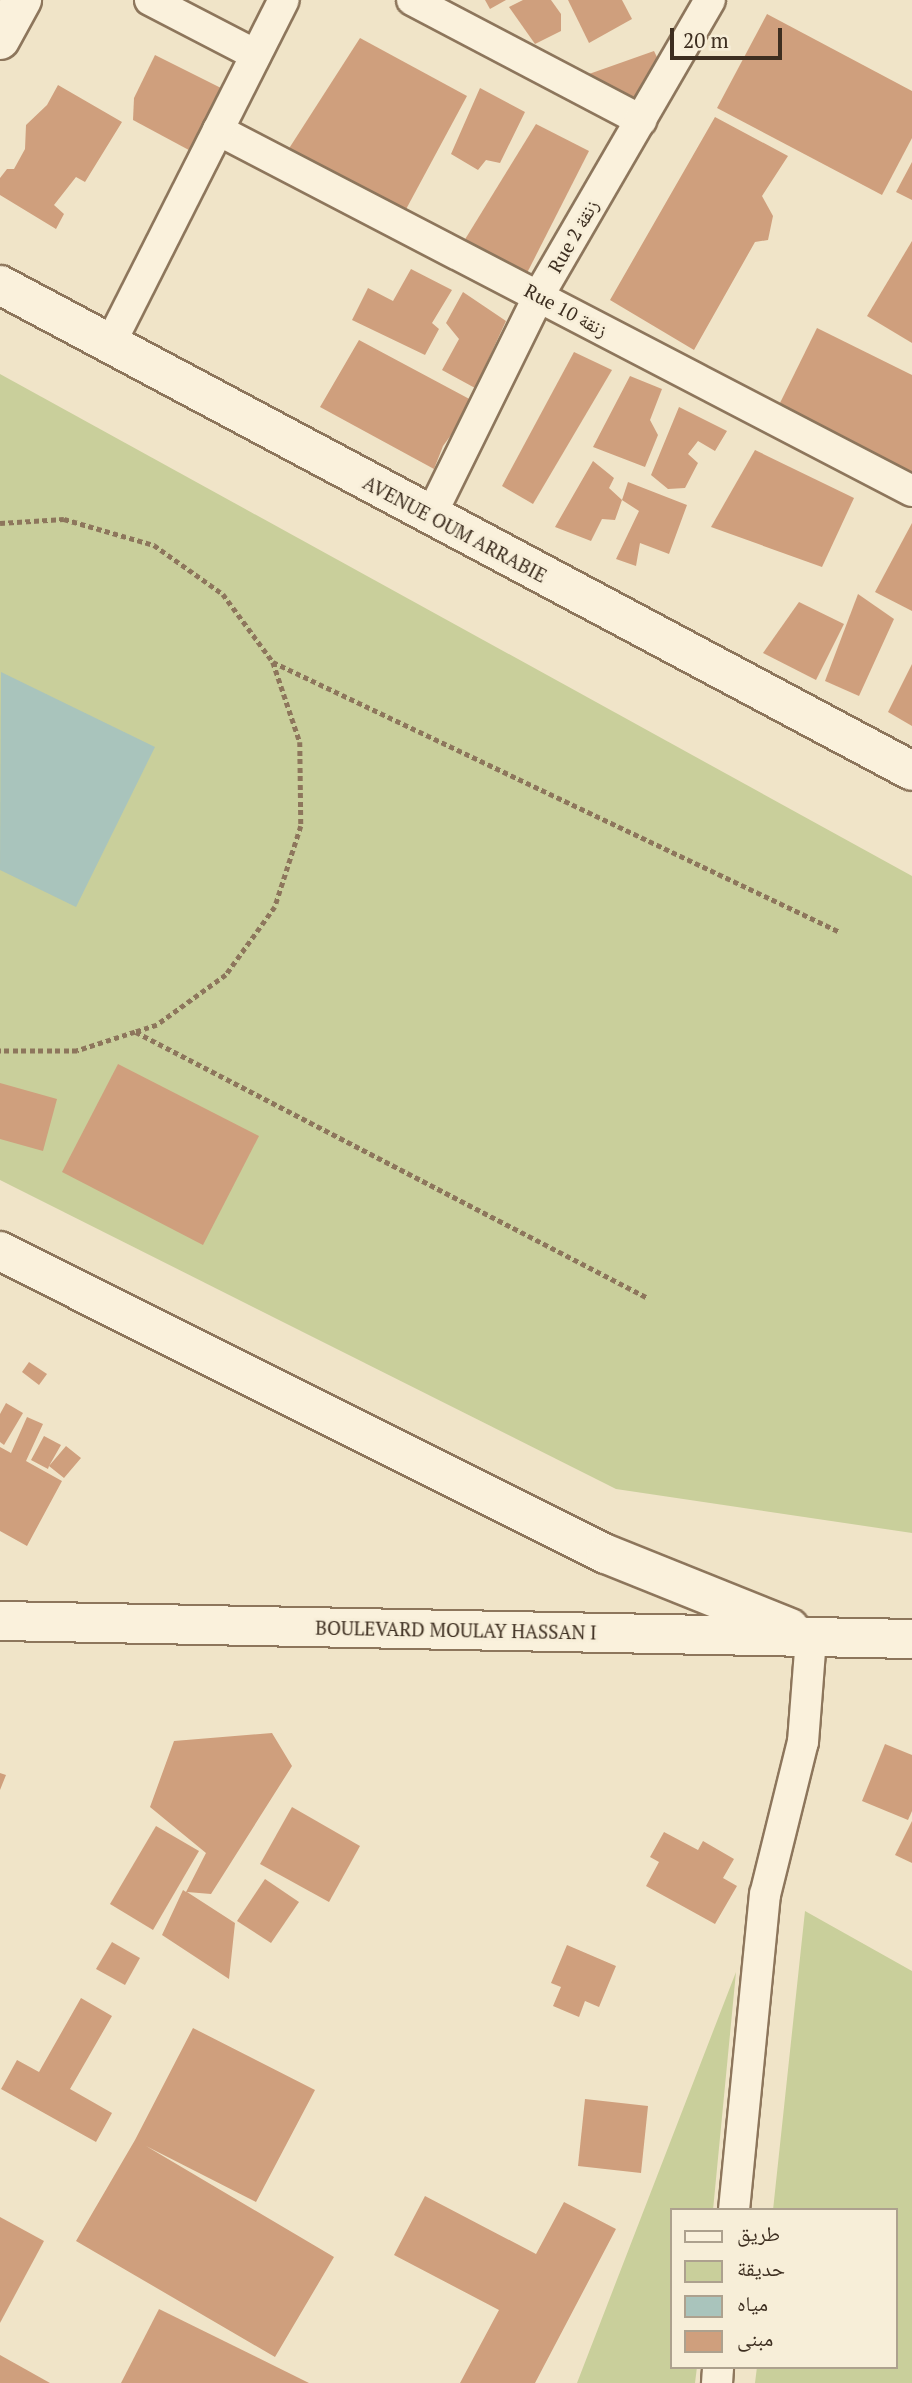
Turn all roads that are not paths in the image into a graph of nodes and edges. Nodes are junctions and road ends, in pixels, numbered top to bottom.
1 (22, 0) edge
2 (150, 0) edge
3 (284, 0) edge
4 (412, 0) edge
5 (710, 0) edge
6 (0, 40) edge
7 (256, 55) junction
8 (641, 120) junction
9 (218, 130) junction
10 (0, 285) edge
11 (539, 295) junction
12 (111, 342) junction
13 (912, 491) edge
14 (430, 517) junction
15 (912, 771) edge
16 (0, 1251) edge
17 (0, 1621) edge
18 (811, 1637) junction
19 (912, 1639) edge
20 (734, 2208) edge

1 - 6 street
2 - 7 street
3 - 7 street
4 - 8 street
5 - 8 street, Rue 2 زنقة
7 - 9 street
8 - 11 street, Rue 2 زنقة
9 - 11 street, Rue 10 زنقة
9 - 12 street
10 - 12 street, AVENUE OUM ARRABIE
11 - 13 street, Rue 10 زنقة
11 - 14 street, Rue 2 زنقة
12 - 14 street, AVENUE OUM ARRABIE
14 - 15 street, AVENUE OUM ARRABIE
16 - 18 street
17 - 18 street, BOULEVARD MOULAY HASSAN I
18 - 19 street, BOULEVARD MOULAY HASSAN I
18 - 20 street

